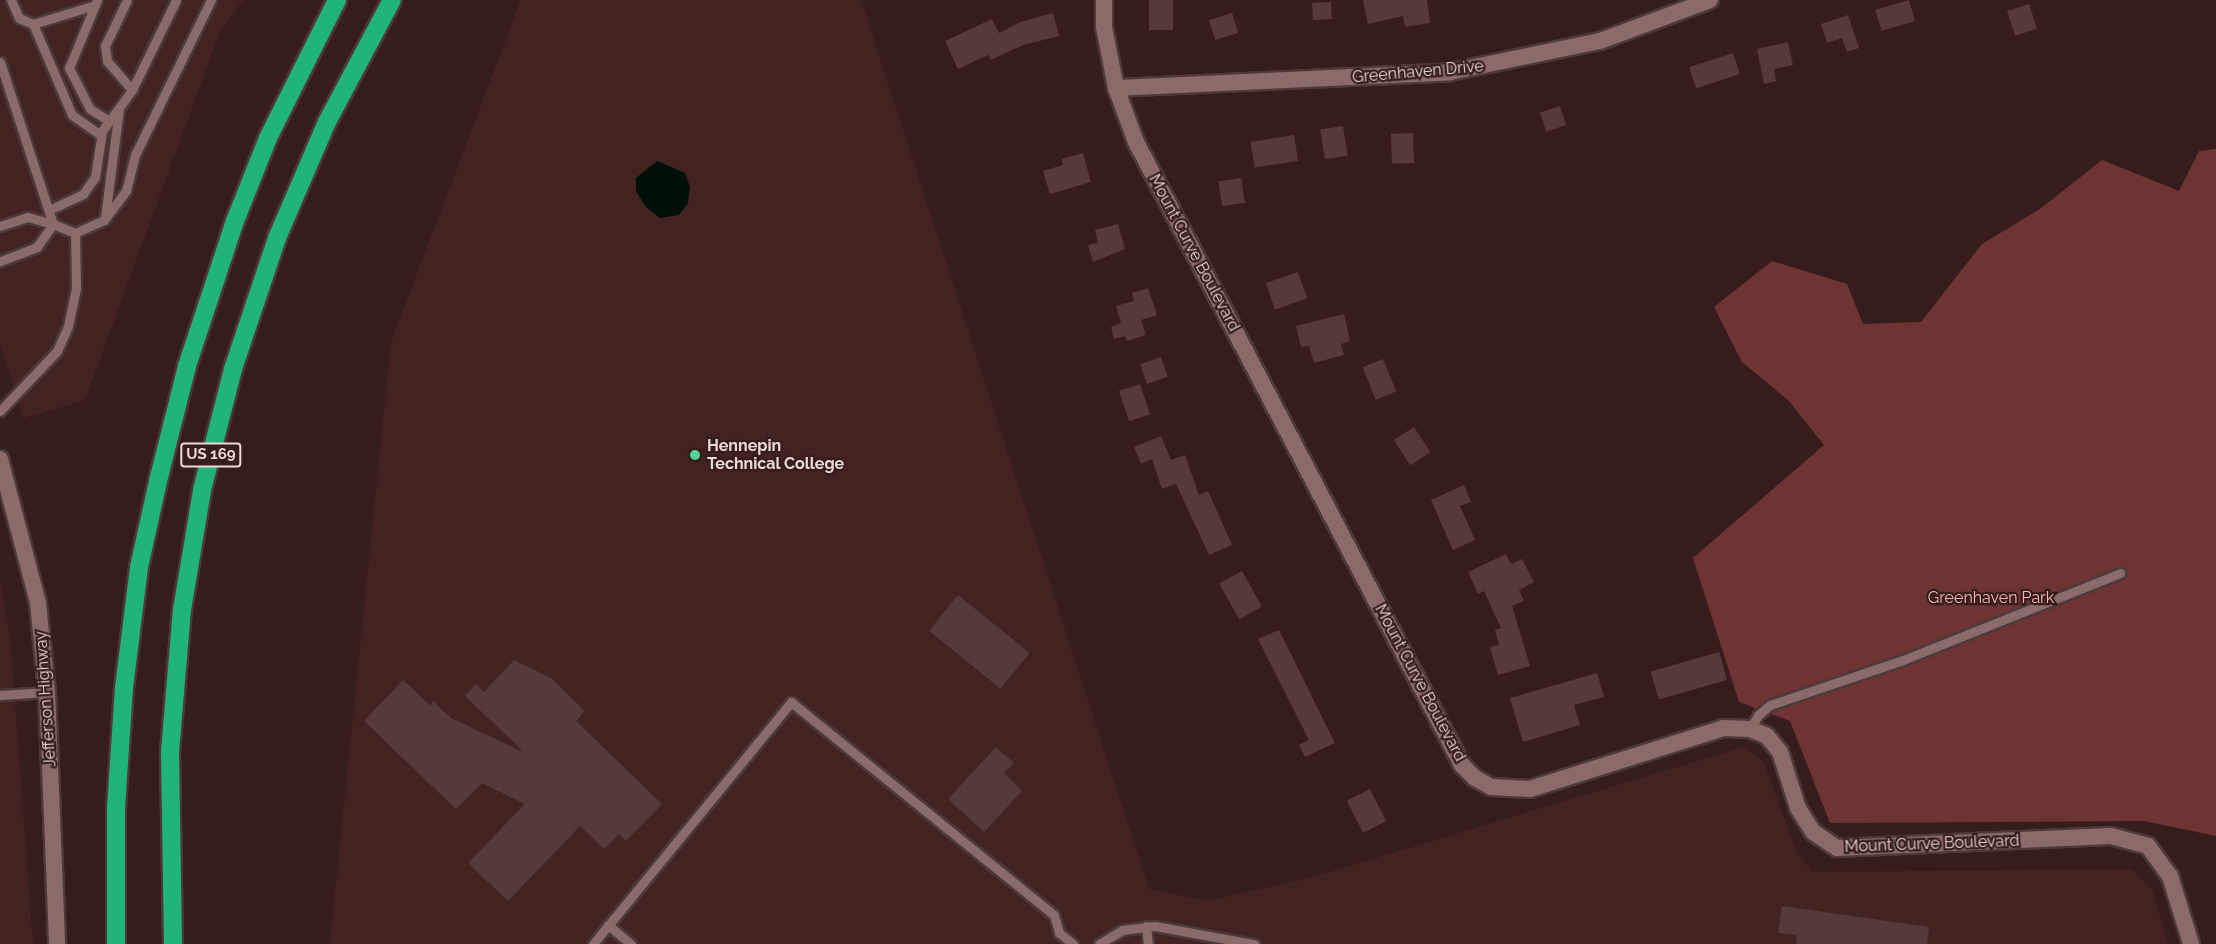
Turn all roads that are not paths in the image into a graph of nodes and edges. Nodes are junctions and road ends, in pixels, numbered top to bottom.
1 (11, 0) edge
2 (127, 0) edge
3 (176, 0) edge
4 (211, 0) edge
5 (337, 0) edge
6 (392, 0) edge
7 (1104, 0) edge
8 (1710, 0) edge
9 (96, 2) edge
10 (33, 24) junction
11 (0, 62) edge
12 (1116, 88) junction
13 (132, 90) junction
14 (119, 108) junction
15 (109, 122) junction
16 (101, 135) junction
17 (49, 210) junction
18 (104, 220) junction
19 (53, 224) junction
20 (0, 226) edge
21 (75, 233) junction
22 (0, 261) edge
23 (0, 411) edge
24 (0, 459) edge
25 (2120, 573) dead end
26 (48, 692) junction
27 (0, 695) edge
28 (1750, 729) junction
29 (608, 925) junction
30 (1146, 926) junction
31 (1061, 940) edge
32 (57, 944) edge
33 (116, 944) edge
34 (173, 944) edge
35 (593, 944) edge
36 (631, 944) edge
37 (1073, 944) edge
38 (1099, 944) edge
39 (1148, 944) edge
40 (1254, 944) edge
41 (2191, 944) edge

1 - 10 lane
2 - 13 lane
3 - 13 lane
4 - 18 lane
5 - 33 highway, US 169
6 - 34 highway, US 169
7 - 12 street, Mount Curve Boulevard
8 - 12 street, Greenhaven Drive
9 - 10 lane
9 - 15 lane
10 - 16 lane
11 - 17 lane
12 - 28 street, Mount Curve Boulevard
13 - 14 lane
14 - 15 lane
14 - 18 lane
15 - 16 lane
16 - 17 lane
17 - 19 lane
18 - 21 lane
19 - 20 lane
19 - 21 lane
19 - 22 lane
21 - 23 lane
24 - 26 street, Jefferson Highway
25 - 28 lane
26 - 27 lane
26 - 32 street, Jefferson Highway
28 - 41 street, Mount Curve Boulevard
29 - 31 lane
29 - 35 lane
29 - 36 lane
30 - 38 lane
30 - 39 lane
30 - 40 lane
31 - 37 lane

